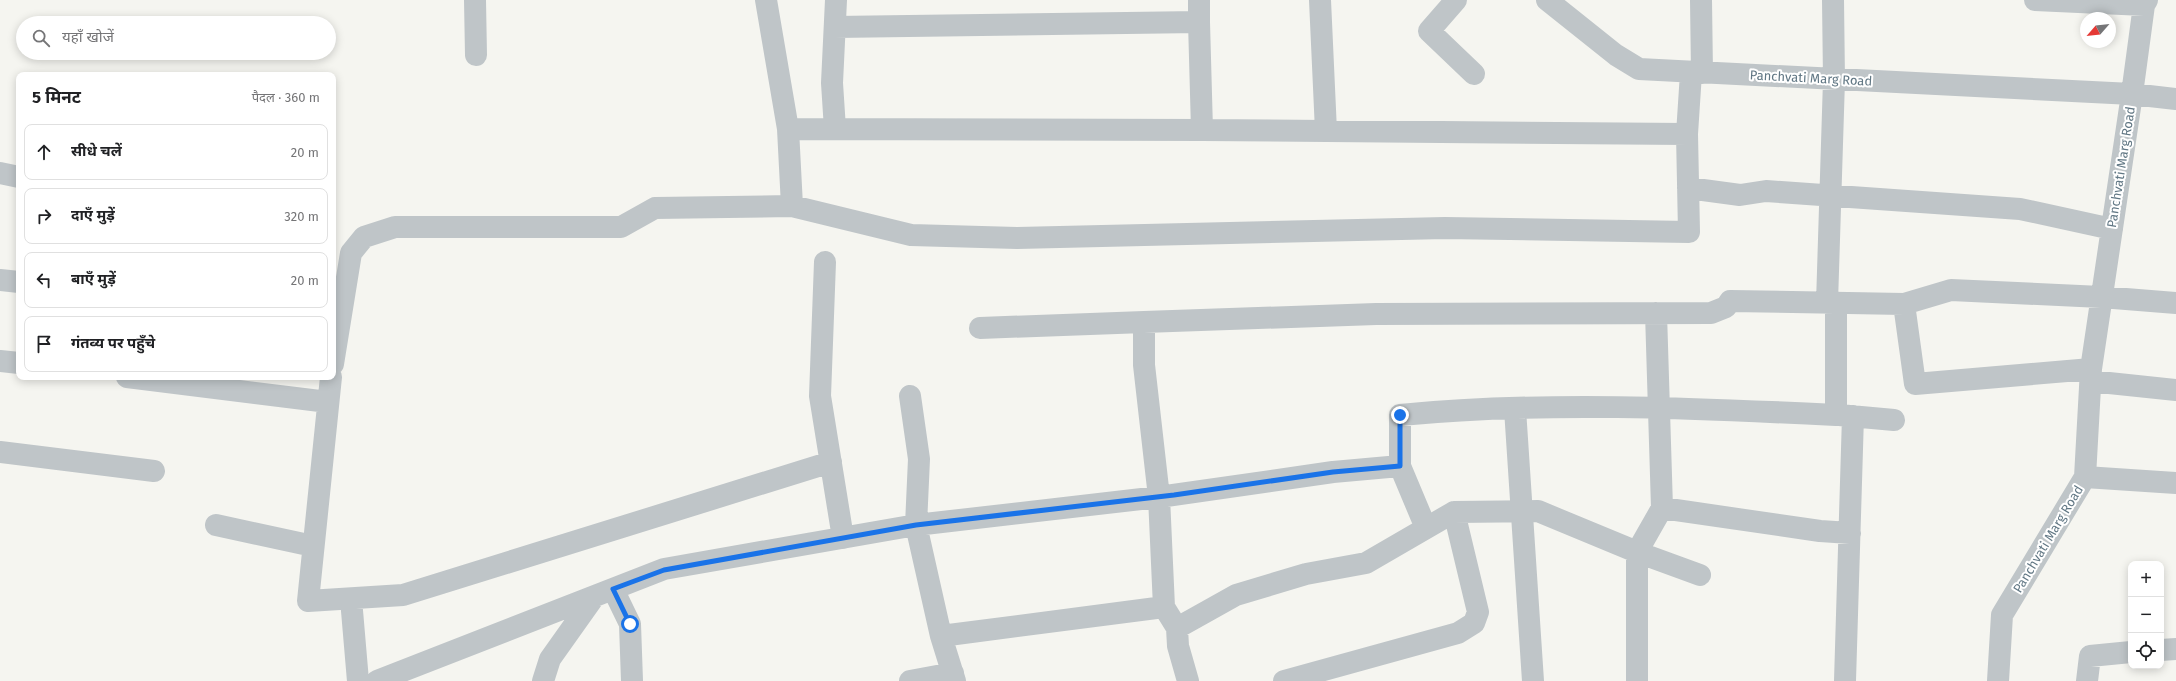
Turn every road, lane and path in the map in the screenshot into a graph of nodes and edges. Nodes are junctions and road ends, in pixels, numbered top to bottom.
1 (475, 0) edge
2 (766, 0) edge
3 (836, 0) edge
4 (1199, 0) edge
5 (1320, 0) edge
6 (1456, 0) edge
7 (1547, 0) edge
8 (1701, 0) edge
9 (1833, 0) edge
10 (2035, 0) edge
11 (2145, 2) edge
12 (1199, 22) junction
13 (835, 27) junction
14 (476, 55) dead end
15 (1696, 73) junction
16 (1474, 74) dead end
17 (1834, 80) junction
18 (2132, 94) junction
19 (2176, 99) edge
20 (788, 129) junction
21 (835, 129) junction
22 (1202, 130) junction
23 (1326, 131) junction
24 (1687, 134) junction
25 (0, 173) edge
26 (16, 176) edge
27 (1688, 188) junction
28 (1830, 197) junction
29 (792, 206) junction
30 (2112, 229) junction
31 (342, 251) edge
32 (826, 262) dead end
33 (0, 280) edge
34 (16, 282) edge
35 (2101, 297) junction
36 (1832, 303) junction
37 (2176, 303) edge
38 (1904, 304) junction
39 (1656, 313) junction
40 (337, 319) edge
41 (1144, 322) junction
42 (980, 328) dead end
43 (336, 330) edge
44 (0, 361) edge
45 (16, 363) edge
46 (2090, 375) junction
47 (151, 380) edge
48 (331, 380) edge
49 (2176, 390) edge
50 (910, 396) dead end
51 (328, 402) junction
52 (1515, 409) junction
53 (1659, 409) junction
54 (1844, 415) junction
55 (1894, 420) dead end
56 (0, 452) edge
57 (831, 462) junction
58 (1400, 466) junction
59 (154, 471) dead end
60 (2085, 477) junction
61 (2176, 483) edge
62 (1159, 496) junction
63 (1662, 508) junction
64 (1522, 511) junction
65 (1454, 512) junction
66 (216, 525) dead end
67 (916, 525) junction
68 (1426, 528) junction
69 (1850, 532) junction
70 (843, 538) junction
71 (312, 546) junction
72 (1637, 552) junction
73 (1700, 575) dead end
74 (604, 593) junction
75 (351, 599) junction
76 (1164, 607) junction
77 (1177, 628) junction
78 (941, 636) junction
79 (2176, 649) edge
80 (2164, 650) edge
81 (2128, 652) edge
82 (954, 677) edge
83 (358, 681) edge
84 (377, 681) edge
85 (543, 681) edge
86 (632, 681) edge
87 (910, 681) edge
88 (1188, 681) edge
89 (1284, 681) edge
90 (1533, 681) edge
91 (1637, 681) edge
92 (1845, 681) edge
93 (1998, 681) edge
94 (2087, 681) edge

1 - 14 street
2 - 20 street
3 - 13 street
4 - 12 street
5 - 23 street
6 - 16 street
7 - 15 street, Panchvati Marg Road
8 - 15 street
9 - 17 street
10 - 11 street
11 - 18 street
12 - 13 street
12 - 22 street
13 - 21 street
15 - 17 street, Panchvati Marg Road
15 - 24 street
17 - 18 street, Panchvati Marg Road
17 - 28 street
18 - 19 street
18 - 30 street, Panchvati Marg Road
20 - 21 street
20 - 29 street
21 - 22 street
22 - 23 street
23 - 24 street
24 - 27 street
25 - 26 street
27 - 28 street
27 - 29 street
28 - 30 street
28 - 36 street
29 - 31 street
30 - 35 street, Panchvati Marg Road
31 - 40 street
32 - 57 street
33 - 34 street
35 - 37 street
35 - 38 street
35 - 46 street, Panchvati Marg Road
36 - 38 street
36 - 39 street
36 - 54 street
38 - 46 street
39 - 41 street
39 - 53 street
40 - 43 street
41 - 42 street
41 - 62 street
44 - 45 street
46 - 49 street
46 - 60 street, Panchvati Marg Road
47 - 51 street
48 - 51 street
50 - 67 street
51 - 71 street
52 - 53 street
52 - 58 street
52 - 64 street
53 - 54 street
53 - 63 street
54 - 55 street
54 - 69 street
56 - 59 street
57 - 70 street
57 - 75 street
58 - 62 street
58 - 68 street
60 - 61 street
60 - 93 street, Panchvati Marg Road
62 - 67 street
62 - 76 street
63 - 69 street
63 - 72 street
64 - 65 street
64 - 72 street
64 - 90 street
65 - 68 street
65 - 89 street
66 - 71 street
67 - 70 street
67 - 78 street
68 - 77 street
69 - 92 street
70 - 74 street
71 - 75 street
72 - 73 street
72 - 91 street
74 - 84 street
74 - 85 street
74 - 86 street
75 - 83 street
76 - 77 street
76 - 78 street
77 - 88 street
78 - 82 street
79 - 80 street
81 - 94 street
82 - 87 street

